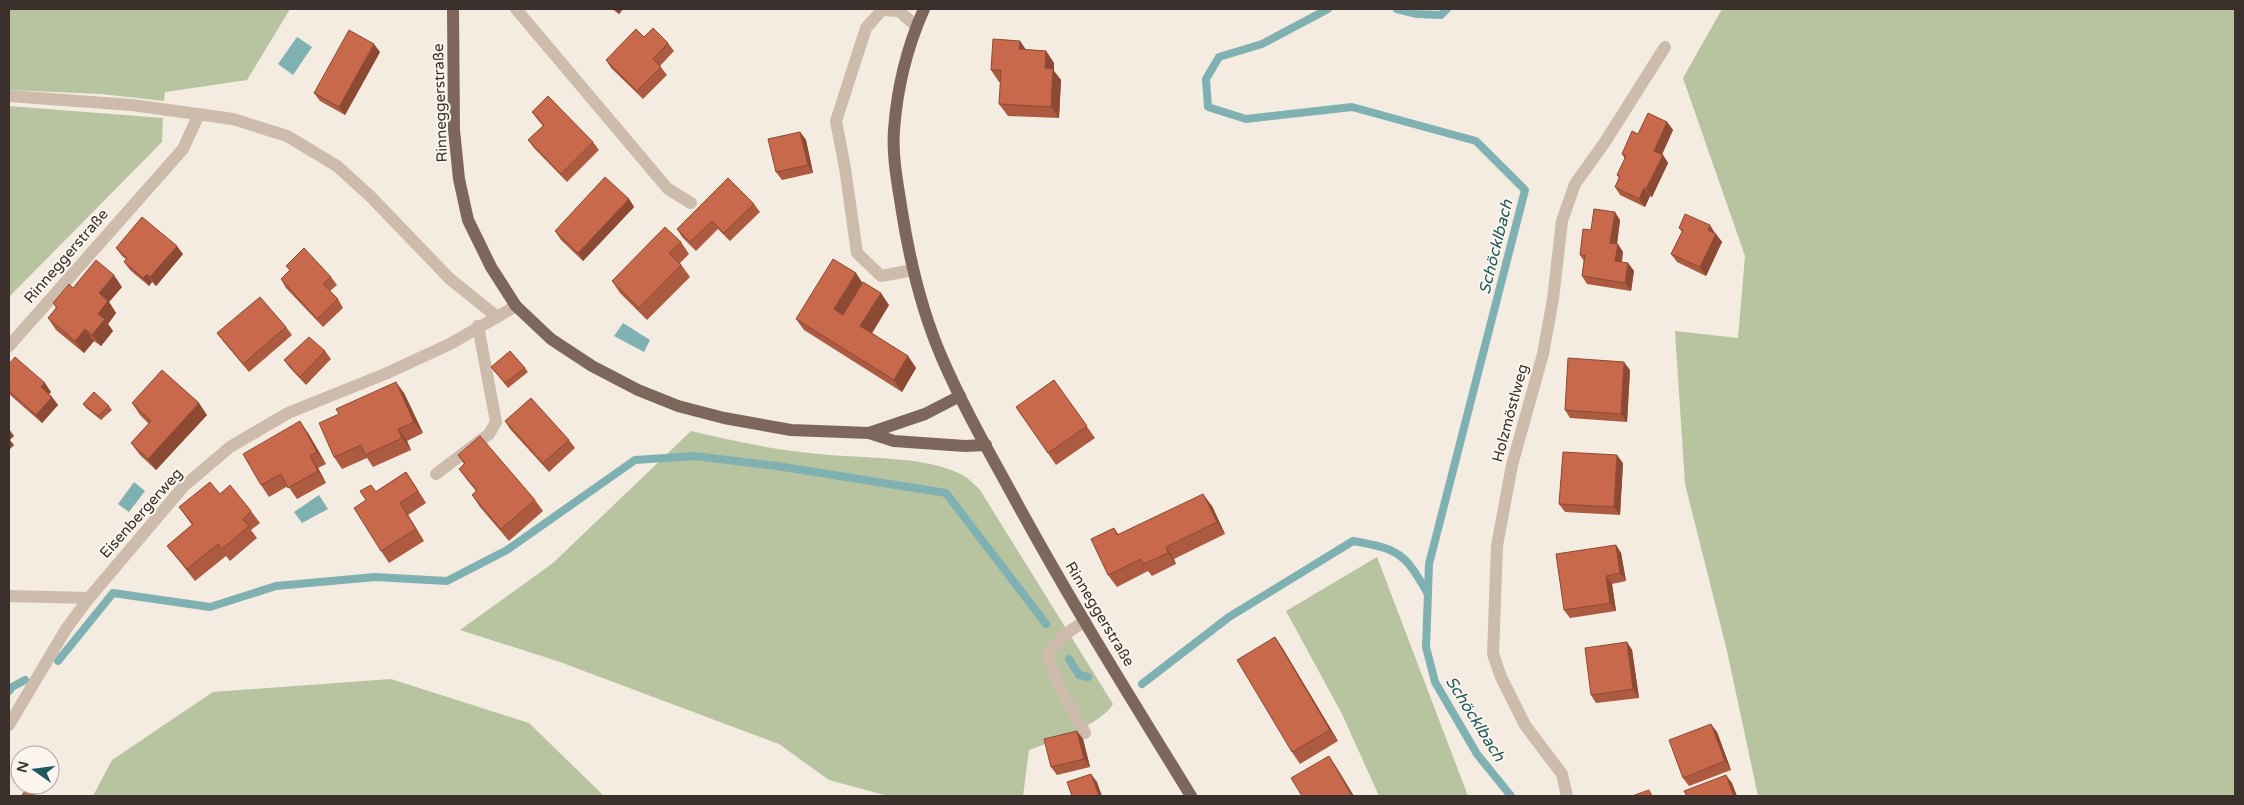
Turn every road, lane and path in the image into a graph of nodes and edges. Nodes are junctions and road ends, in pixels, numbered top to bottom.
1 (453, 9) edge
2 (516, 9) edge
3 (924, 9) edge
4 (916, 26) junction
5 (1665, 47) dead end
6 (9, 96) edge
7 (199, 114) junction
8 (691, 203) dead end
9 (913, 270) junction
10 (516, 306) junction
11 (496, 316) junction
12 (478, 326) junction
13 (9, 346) edge
14 (960, 396) junction
15 (869, 432) junction
16 (986, 445) junction
17 (436, 474) dead end
18 (9, 596) edge
19 (89, 598) junction
20 (1085, 621) junction
21 (9, 725) edge
22 (1085, 733) dead end
23 (1191, 796) edge
24 (1567, 796) edge

1 - 10 main road, Rinneggerstraße
2 - 8 street
3 - 4 main road
4 - 9 main road
4 - 9 street
5 - 24 street, Holzmöstlweg
6 - 7 street
7 - 11 street
7 - 13 street, Rinneggerstraße
9 - 14 main road
10 - 11 street, Eisenbergerweg
10 - 15 main road, Rinneggerstraße
11 - 12 street, Eisenbergerweg
12 - 17 street
12 - 19 street, Eisenbergerweg
14 - 15 main road, Rinneggerstraße
14 - 16 main road, Rinneggerstraße
15 - 16 main road, Rinneggerstraße
16 - 20 main road, Rinneggerstraße
18 - 19 street
19 - 21 street, Eisenbergerweg
20 - 22 street
20 - 23 main road, Rinneggerstraße

